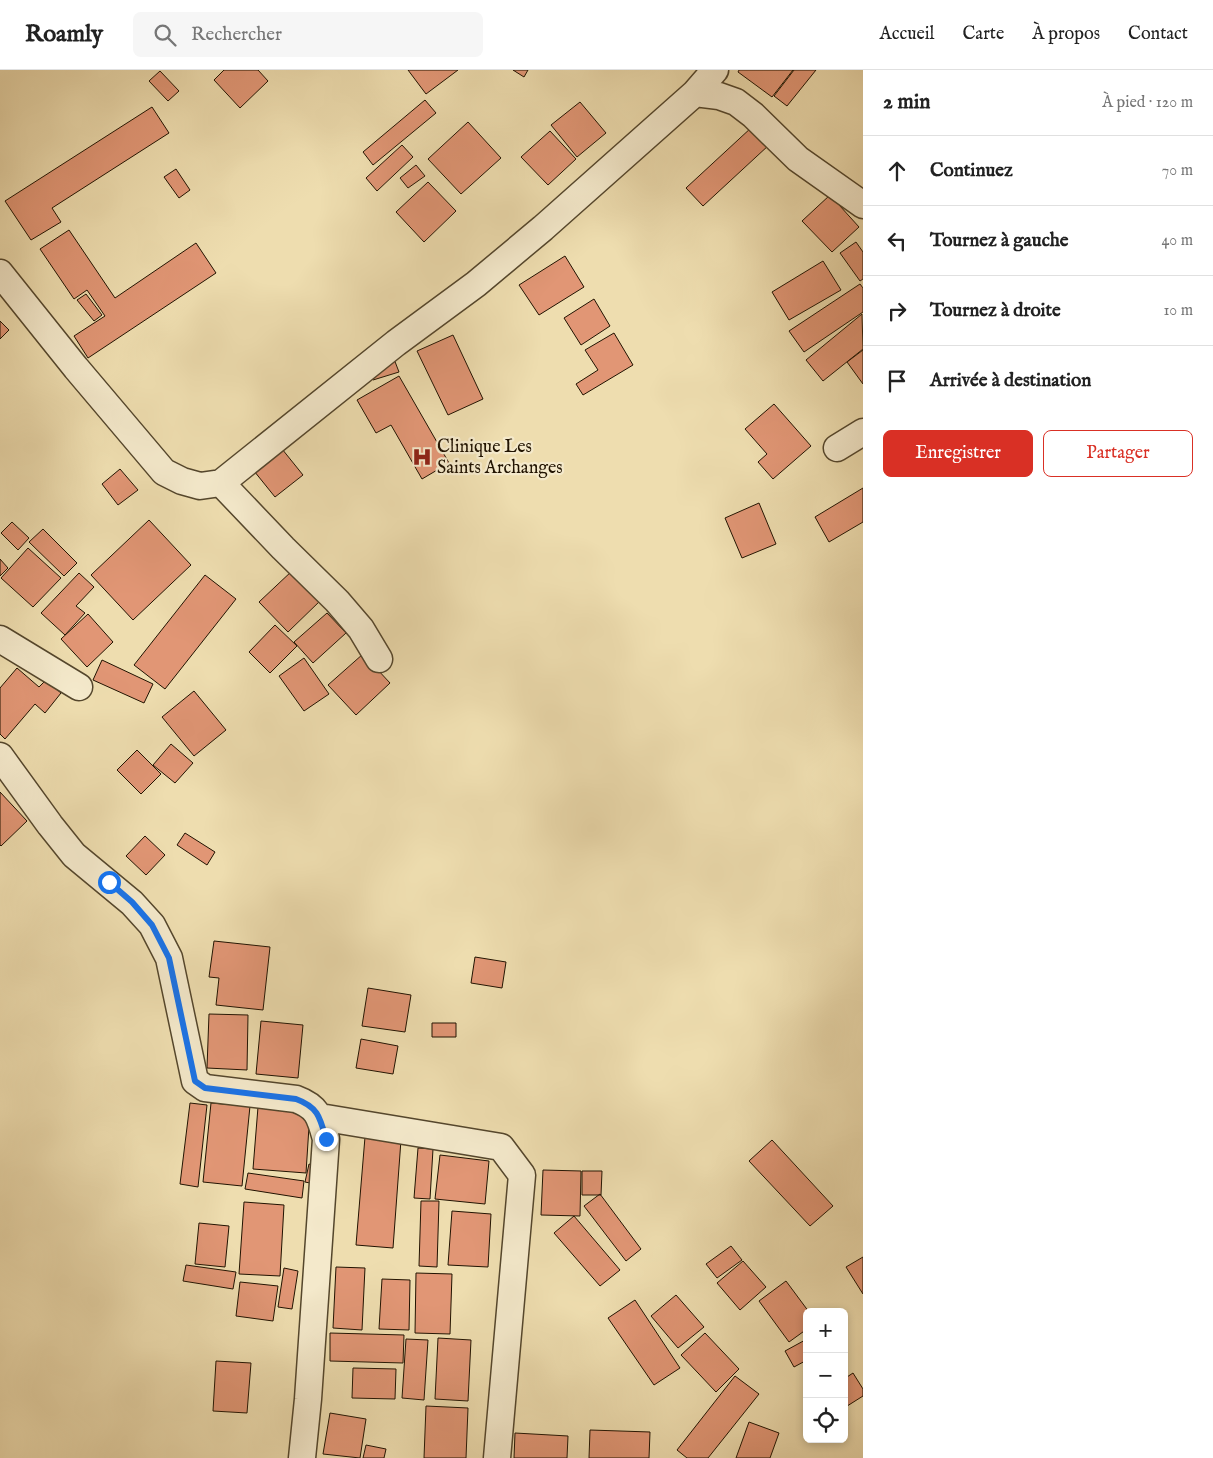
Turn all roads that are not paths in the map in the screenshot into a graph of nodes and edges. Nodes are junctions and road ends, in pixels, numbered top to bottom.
1 (715, 70) edge
2 (695, 93) junction
3 (863, 205) edge
4 (0, 273) edge
5 (863, 432) edge
6 (837, 448) dead end
7 (221, 483) junction
8 (0, 639) edge
9 (378, 659) dead end
10 (79, 687) dead end
11 (0, 756) edge
12 (320, 1117) junction
13 (302, 1458) edge
14 (497, 1458) edge

1 - 2 street
2 - 3 street
2 - 7 street
4 - 7 street
5 - 6 street
7 - 9 street
8 - 10 street
11 - 12 street
12 - 13 street
12 - 14 street

